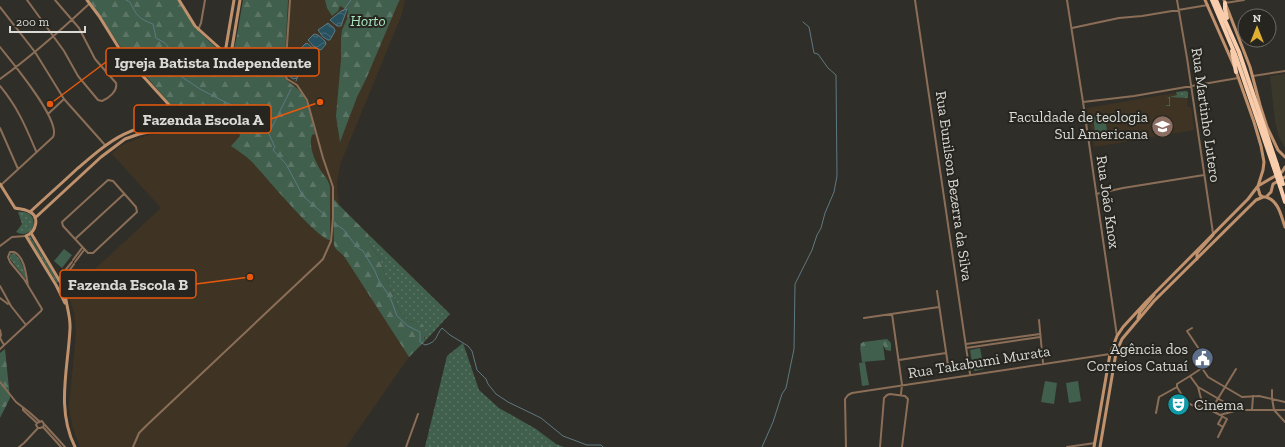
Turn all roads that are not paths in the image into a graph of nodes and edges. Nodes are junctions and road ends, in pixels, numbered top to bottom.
1 (27, 0) edge
2 (55, 0) edge
3 (86, 0) edge
4 (179, 0) edge
5 (205, 0) edge
6 (234, 0) edge
7 (240, 0) edge
8 (290, 0) edge
9 (915, 0) edge
10 (1067, 0) edge
11 (1177, 0) edge
12 (1205, 0) edge
13 (1212, 0) edge
14 (1216, 0) edge
15 (1244, 0) edge
16 (1224, 1) edge
17 (89, 4) junction
18 (1208, 5) junction
19 (0, 7) edge
20 (1178, 10) junction
21 (72, 20) junction
22 (1072, 28) junction
23 (198, 30) junction
24 (53, 36) junction
25 (1231, 37) junction
26 (0, 47) edge
27 (35, 52) junction
28 (225, 53) junction
29 (16, 68) junction
30 (1285, 71) edge
31 (1236, 72) junction
32 (1253, 76) junction
33 (1247, 77) junction
34 (1239, 78) junction
35 (0, 79) edge
36 (0, 86) edge
37 (1191, 86) junction
38 (64, 99) junction
39 (1083, 102) junction
40 (1260, 105) junction
41 (48, 114) junction
42 (177, 125) junction
43 (0, 128) edge
44 (105, 145) junction
45 (36, 152) junction
46 (1285, 157) edge
47 (1275, 165) junction
48 (1285, 167) edge
49 (18, 170) junction
50 (1204, 175) junction
51 (1285, 177) edge
52 (0, 184) edge
53 (1282, 185) junction
54 (1258, 186) junction
55 (1285, 189) edge
56 (124, 194) junction
57 (1096, 194) junction
58 (1264, 197) junction
59 (1285, 202) edge
60 (30, 212) junction
61 (35, 218) junction
62 (1285, 227) edge
63 (31, 233) junction
64 (1213, 233) junction
65 (26, 236) junction
66 (75, 239) junction
67 (0, 246) edge
68 (83, 249) junction
69 (1197, 259) junction
70 (1183, 264) junction
71 (1191, 265) junction
72 (25, 278) junction
73 (60, 280) junction
74 (1167, 280) junction
75 (1171, 284) junction
76 (56, 285) junction
77 (0, 286) edge
78 (937, 291) dead end
79 (1156, 291) junction
80 (0, 298) edge
81 (4, 299) junction
82 (939, 307) junction
83 (67, 308) junction
84 (892, 314) junction
85 (864, 318) dead end
86 (1138, 319) junction
87 (1039, 320) dead end
88 (26, 325) junction
89 (1192, 328) dead end
90 (0, 330) edge
91 (1040, 334) junction
92 (1117, 336) junction
93 (1040, 337) junction
94 (0, 338) edge
95 (1003, 339) junction
96 (1003, 343) junction
97 (966, 344) junction
98 (4, 345) junction
99 (966, 348) junction
100 (0, 349) edge
101 (946, 353) junction
102 (1110, 354) junction
103 (1203, 355) junction
104 (898, 360) junction
105 (1196, 360) dead end
106 (1043, 364) junction
107 (1202, 368) junction
108 (1236, 369) dead end
109 (949, 372) dead end
110 (900, 374) junction
111 (970, 374) junction
112 (1190, 376) junction
113 (901, 380) junction
114 (0, 382) edge
115 (910, 384) junction
116 (901, 386) junction
117 (1176, 387) junction
118 (1198, 387) junction
119 (1225, 387) junction
120 (1272, 390) dead end
121 (901, 395) junction
122 (1253, 396) junction
123 (1218, 398) junction
124 (1272, 398) junction
125 (1285, 402) edge
126 (1203, 406) junction
127 (1211, 410) junction
128 (1238, 410) junction
129 (1252, 410) junction
130 (1274, 410) junction
131 (1285, 410) edge
132 (1156, 413) dead end
133 (418, 414) dead end
134 (1221, 416) junction
135 (38, 422) junction
136 (1285, 422) edge
137 (43, 426) junction
138 (1223, 427) junction
139 (38, 428) junction
140 (1218, 437) dead end
141 (1095, 443) junction
142 (60, 446) edge
143 (19, 447) edge
144 (65, 447) edge
145 (75, 447) edge
146 (132, 447) edge
147 (406, 447) edge
148 (846, 447) edge
149 (880, 447) edge
150 (902, 447) edge
151 (1067, 447) edge
152 (1094, 447) edge
153 (1100, 447) edge

1 - 24 street
2 - 21 street
3 - 17 street
4 - 23 street
5 - 23 street
6 - 28 street
7 - 28 street
8 - 146 street
9 - 97 street, Rua Eunilson Bezerra da Silva
10 - 22 street, Rua João Knox
11 - 20 street, Rua Martinho Lutero
12 - 18 street
13 - 25 highway
14 - 25 highway
15 - 16 street
16 - 25 highway
16 - 32 street
17 - 21 street
17 - 42 street
18 - 20 street
18 - 31 street
19 - 27 street
20 - 22 street
20 - 37 street, Rua Martinho Lutero
21 - 24 street
21 - 24 street
22 - 39 street, Rua João Knox
23 - 28 street
24 - 27 street
25 - 31 highway
25 - 33 highway
25 - 47 highway
26 - 29 street
27 - 29 street
27 - 38 street
29 - 35 street
29 - 41 street
30 - 32 street
31 - 34 street
32 - 40 street
33 - 40 highway
33 - 47 highway
34 - 37 street
34 - 54 street
36 - 45 street
37 - 39 street
37 - 50 street, Rua Martinho Lutero
38 - 41 street
38 - 44 street
39 - 57 street, Rua João Knox
40 - 46 street
41 - 45 street
42 - 44 street
42 - 61 street
43 - 49 street
44 - 60 street
45 - 49 street
47 - 53 highway, bridge
48 - 54 street
49 - 52 street
50 - 57 street
50 - 64 street, Rua Martinho Lutero
51 - 58 street
52 - 60 street
53 - 55 highway
53 - 59 highway
54 - 58 street
54 - 64 street
56 - 66 street
56 - 66 street
56 - 68 street
57 - 92 street, Rua João Knox
58 - 62 street
58 - 69 street
60 - 61 street
61 - 63 street
63 - 65 street
63 - 73 street
64 - 69 street
64 - 70 street
65 - 67 street
65 - 76 street
66 - 68 street
68 - 73 street
69 - 71 street
70 - 71 street
70 - 74 street
71 - 75 street
72 - 72 street
72 - 88 street
73 - 76 street
73 - 83 street
74 - 75 street
74 - 79 street
75 - 86 street
76 - 83 street
77 - 81 street
78 - 82 street
79 - 86 street
79 - 92 street
80 - 81 street
81 - 88 street
82 - 84 street
82 - 101 street
83 - 145 street
84 - 85 street
84 - 104 street
86 - 153 street
87 - 91 street
88 - 98 street
89 - 103 street
90 - 94 street
91 - 93 street
91 - 95 street
92 - 102 street
93 - 96 street
93 - 106 street
94 - 98 street
95 - 96 street
95 - 97 street
96 - 99 street
97 - 99 street, Rua Eunilson Bezerra da Silva
98 - 100 street
99 - 111 street, Rua Eunilson Bezerra da Silva
101 - 104 street
101 - 109 street
102 - 106 street, Rua Takabumi Murata
102 - 141 street
103 - 105 street
103 - 107 street
104 - 110 street
106 - 111 street, Rua Takabumi Murata
107 - 112 street
107 - 119 street
108 - 119 street
110 - 113 street
110 - 116 street
111 - 115 street, Rua Takabumi Murata
112 - 117 street
112 - 118 street
113 - 115 street
113 - 116 street
114 - 135 street
115 - 116 street, Rua Takabumi Murata
116 - 121 street
116 - 148 street, Rua Takabumi Murata
117 - 126 street
117 - 132 street
118 - 123 street
118 - 126 street
119 - 122 street
119 - 123 street
120 - 124 street
121 - 149 street
121 - 150 street
122 - 124 street
122 - 129 street
123 - 127 street
123 - 128 street
124 - 125 street
124 - 130 street
126 - 127 street
127 - 134 street
128 - 129 street
128 - 134 street
129 - 130 street
130 - 131 street
130 - 136 street
133 - 147 street
134 - 138 street
134 - 138 street
135 - 137 street
135 - 139 street
137 - 139 street
137 - 142 street
137 - 144 street
138 - 140 street
139 - 143 street
141 - 151 street
141 - 152 street

